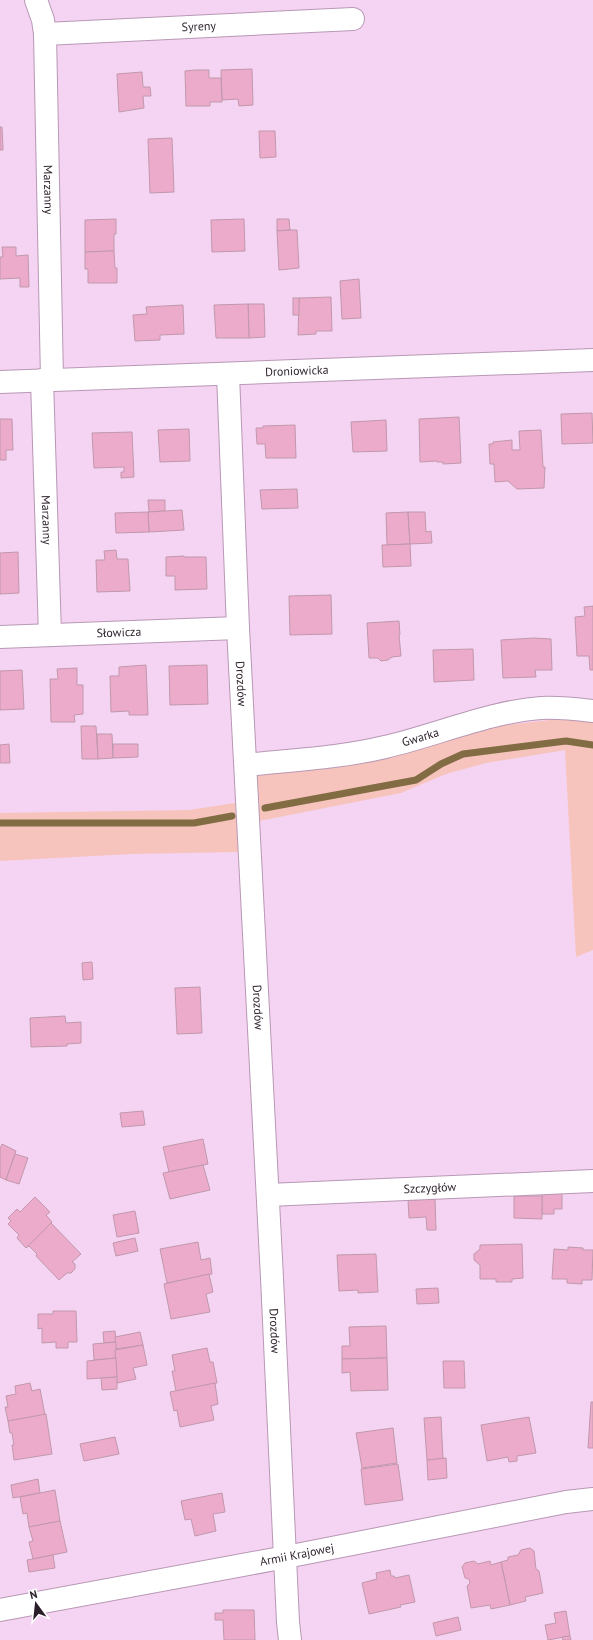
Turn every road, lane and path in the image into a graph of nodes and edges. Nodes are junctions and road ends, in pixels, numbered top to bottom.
1 (36, 0) edge
2 (353, 20) dead end
3 (45, 34) junction
4 (593, 360) edge
5 (228, 374) junction
6 (47, 380) junction
7 (0, 382) edge
8 (238, 628) junction
9 (50, 635) junction
10 (0, 637) edge
11 (593, 711) edge
12 (246, 765) junction
13 (593, 1181) edge
14 (268, 1195) junction
15 (593, 1499) edge
16 (286, 1557) junction
17 (0, 1610) edge
18 (290, 1640) edge

1 - 3 street, Marzanny
2 - 3 street, Syreny
3 - 6 street, Marzanny
4 - 5 street, Droniowicka
5 - 6 street, Droniowicka
5 - 8 street, Drozdów
6 - 7 street, Droniowicka
6 - 9 street, Marzanny
8 - 9 street, Słowicza
8 - 12 street, Drozdów
9 - 10 street, Słowicza
11 - 12 street, Gwarka
12 - 14 street, Drozdów
13 - 14 street, Szczygłów
14 - 16 street, Drozdów
15 - 16 street, Armii Krajowej
16 - 17 street, Armii Krajowej
16 - 18 street, Drozdów

